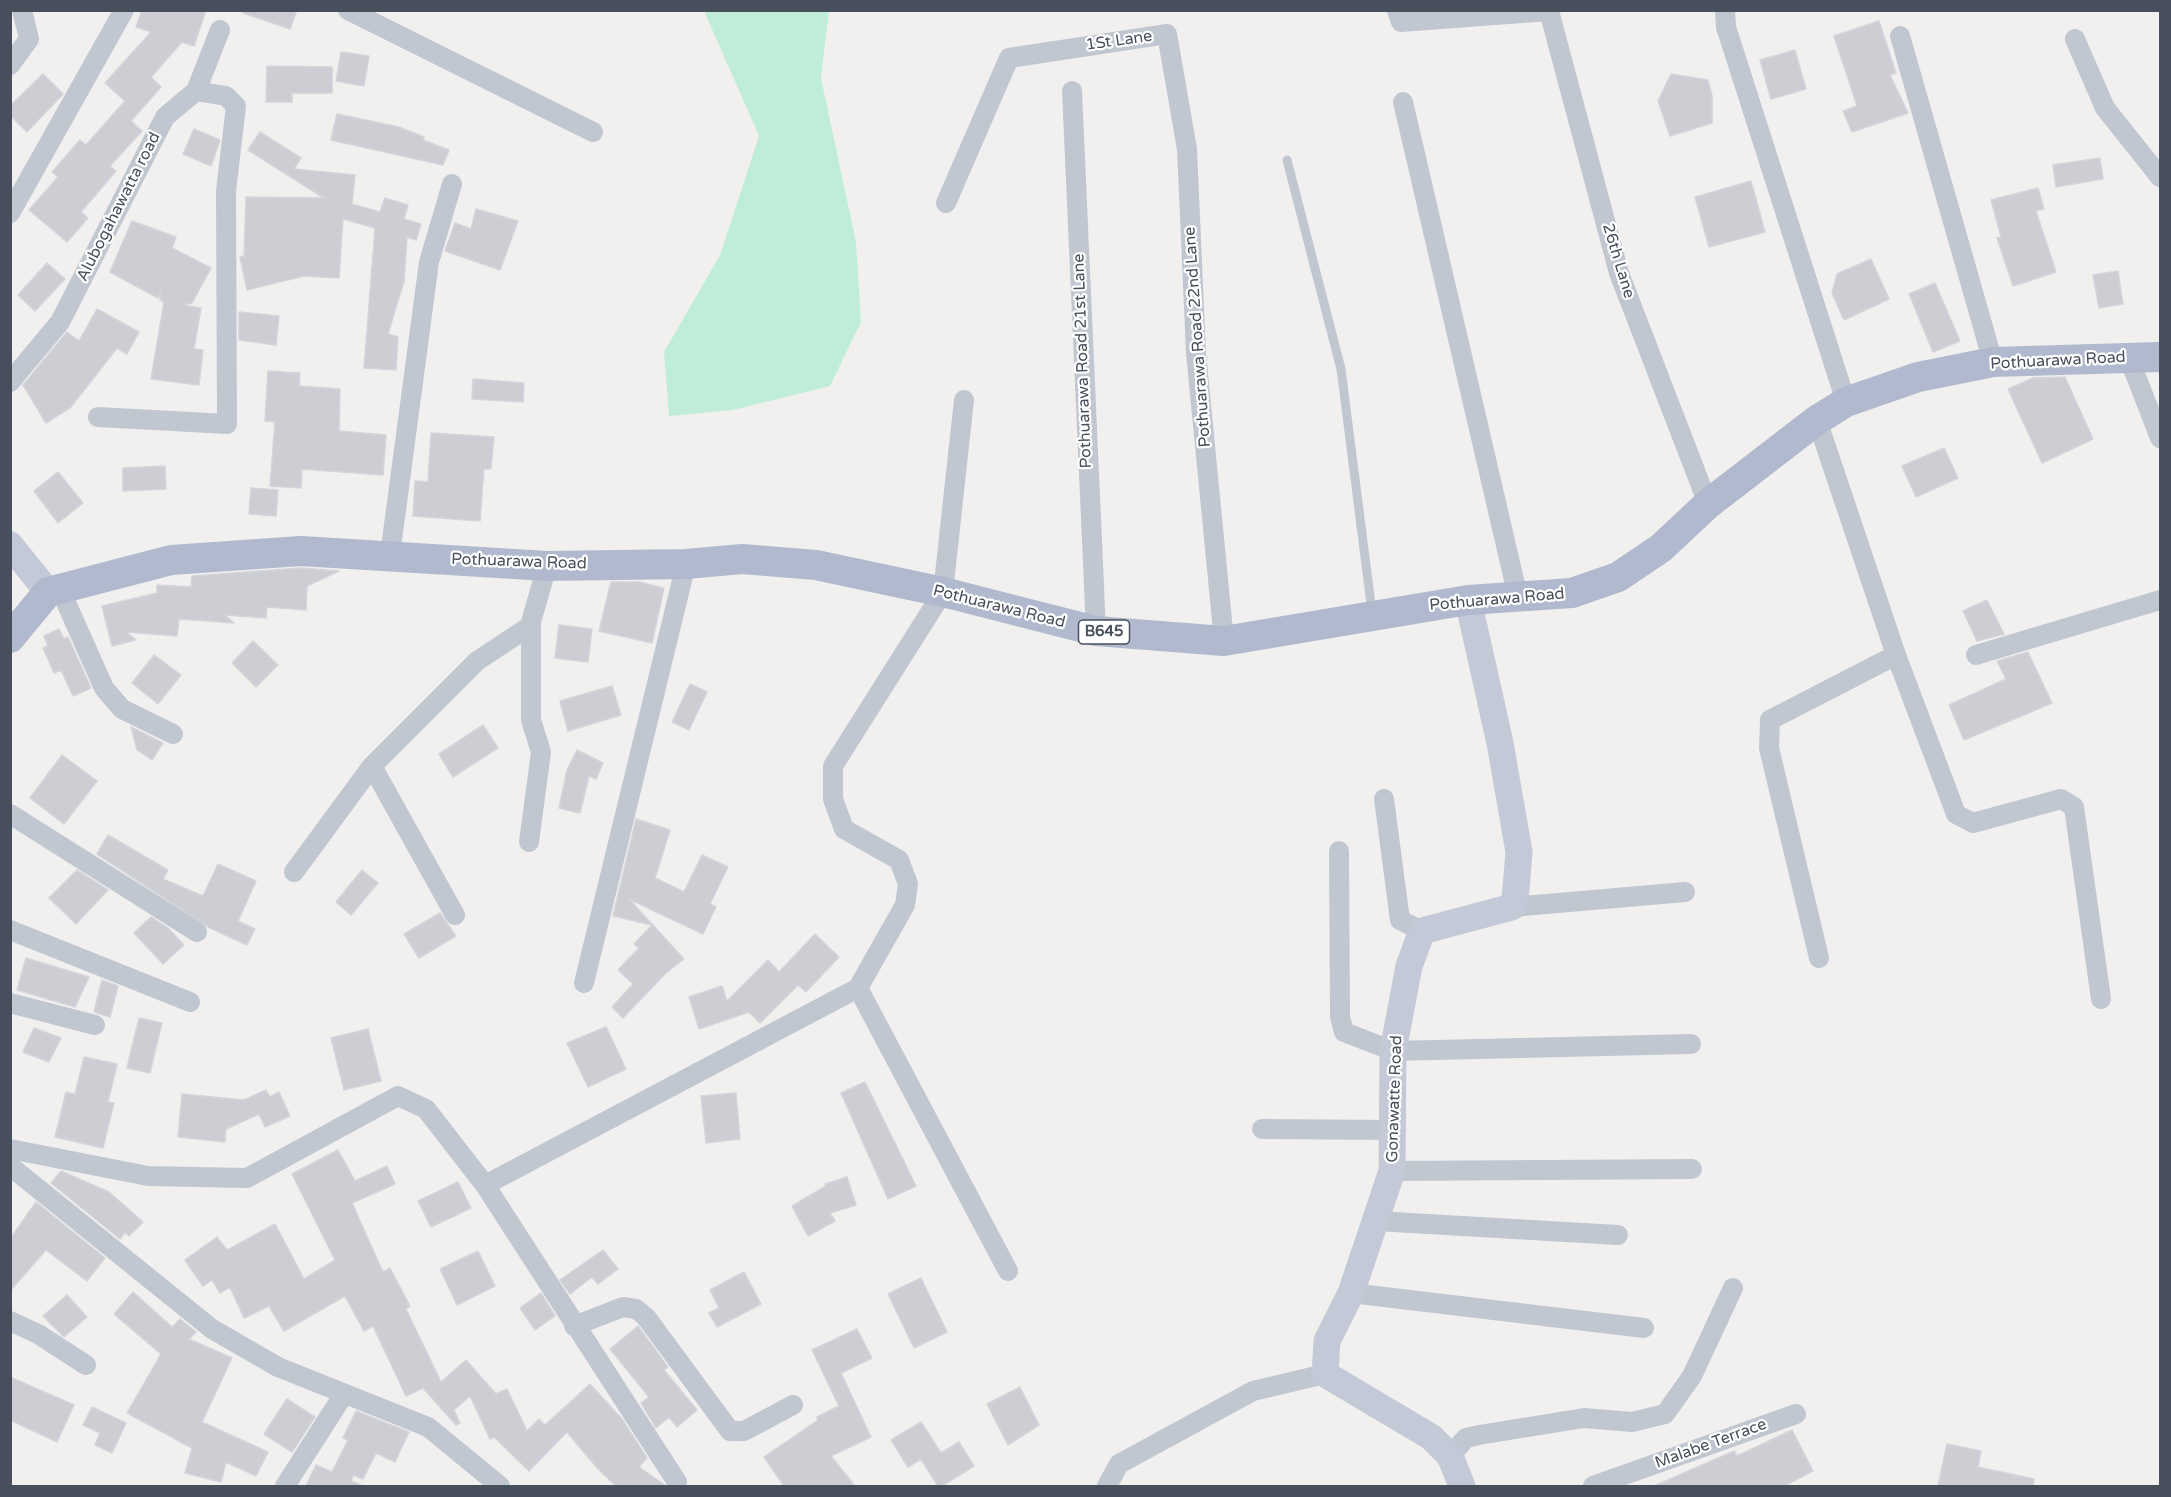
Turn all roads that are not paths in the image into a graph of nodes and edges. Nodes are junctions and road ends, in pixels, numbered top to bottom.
1 (22, 10) edge
2 (124, 10) edge
3 (348, 10) edge
4 (1397, 10) edge
5 (1725, 10) edge
6 (1549, 11) edge
7 (220, 30) dead end
8 (1167, 34) joint
9 (1900, 36) dead end
10 (2075, 39) dead end
11 (10, 65) edge
12 (196, 91) junction
13 (1072, 91) dead end
14 (1402, 102) dead end
15 (593, 132) dead end
16 (1287, 160) dead end
17 (2160, 177) edge
18 (452, 184) dead end
19 (946, 203) dead end
20 (10, 213) edge
21 (2160, 357) edge
22 (2129, 358) junction
23 (1992, 363) junction
24 (10, 382) edge
25 (964, 400) dead end
26 (1846, 402) junction
27 (98, 417) dead end
28 (1817, 420) junction
29 (2160, 438) edge
30 (1708, 504) junction
31 (10, 545) edge
32 (390, 555) junction
33 (686, 564) junction
34 (547, 566) junction
35 (54, 590) junction
36 (944, 592) junction
37 (1518, 597) junction
38 (1468, 600) junction
39 (2160, 600) edge
40 (1373, 614) junction
41 (530, 626) junction
42 (1096, 631) junction
43 (10, 638) edge
44 (1224, 641) junction
45 (1896, 656) junction
46 (1976, 656) dead end
47 (173, 734) dead end
48 (372, 766) junction
49 (1384, 799) dead end
50 (10, 814) edge
51 (529, 842) dead end
52 (1339, 851) dead end
53 (294, 872) dead end
54 (1685, 892) dead end
55 (1512, 907) junction
56 (455, 915) dead end
57 (10, 930) edge
58 (1422, 931) junction
59 (197, 932) dead end
60 (1819, 958) dead end
61 (584, 983) dead end
62 (858, 988) junction
63 (2101, 999) dead end
64 (189, 1002) dead end
65 (10, 1003) edge
66 (95, 1025) dead end
67 (1691, 1044) dead end
68 (1393, 1051) junction
69 (1262, 1129) dead end
70 (1392, 1130) junction
71 (10, 1149) edge
72 (10, 1166) edge
73 (1692, 1169) dead end
74 (1392, 1171) junction
75 (485, 1185) junction
76 (1376, 1221) junction
77 (1618, 1235) dead end
78 (1008, 1270) dead end
79 (1732, 1288) dead end
80 (1351, 1293) junction
81 (10, 1320) edge
82 (574, 1326) junction
83 (1644, 1328) dead end
84 (86, 1365) dead end
85 (1325, 1374) junction
86 (344, 1394) junction
87 (793, 1404) dead end
88 (1796, 1414) dead end
89 (1450, 1456) junction
90 (677, 1482) dead end
91 (494, 1485) edge
92 (285, 1486) edge
93 (1107, 1486) edge
94 (1462, 1486) edge
95 (1593, 1486) edge

1 - 11 street
2 - 20 street
3 - 15 street
4 - 6 street
5 - 26 street
6 - 30 street, 26th Lane
7 - 12 street, Alubogahawatta road
8 - 19 street, 1St Lane
8 - 44 street, Pothuarawa Road 22nd Lane
9 - 23 street
10 - 17 street
12 - 24 street, Alubogahawatta road
12 - 27 street
13 - 42 street, Pothuarawa Road 21st Lane
14 - 37 street
16 - 40 lane
18 - 32 street
21 - 22 main road, Pothuarawa Road / B645
22 - 23 main road, Pothuarawa Road / B645
22 - 29 street
23 - 26 main road, Pothuarawa Road / B645
25 - 36 street
26 - 28 main road, Pothuarawa Road / B645
28 - 30 main road, Pothuarawa Road / B645
28 - 45 street
30 - 37 main road, Pothuarawa Road / B645
31 - 35 street
32 - 34 main road, Pothuarawa Road / B645
32 - 35 main road, Pothuarawa Road / B645
33 - 34 main road, Pothuarawa Road / B645
33 - 36 main road, Pothuarawa Road / B645
33 - 61 street
34 - 41 street
35 - 43 main road
35 - 47 street
36 - 42 main road, Pothuarawa Road / B645
36 - 62 street
37 - 38 main road, Pothuarawa Road / B645
38 - 40 main road, Pothuarawa Road / B645
38 - 55 street
39 - 46 street
40 - 44 main road, Pothuarawa Road / B645
41 - 48 street
41 - 51 street
42 - 44 main road, Pothuarawa Road / B645
45 - 60 street
45 - 63 street
48 - 53 street
48 - 56 street
49 - 58 street
50 - 59 street
52 - 68 street
54 - 55 street
55 - 58 street
57 - 64 street
58 - 68 street, Gonawatte Road
62 - 75 street
62 - 78 street
65 - 66 street
67 - 68 street
68 - 70 street, Gonawatte Road
69 - 70 street
70 - 74 street, Gonawatte Road
71 - 75 street
72 - 86 street
73 - 74 street
74 - 76 street, Gonawatte Road
75 - 82 street
76 - 77 street
76 - 80 street, Gonawatte Road
79 - 89 street
80 - 83 street
80 - 85 street, Gonawatte Road
81 - 84 street
82 - 87 street
82 - 90 street
85 - 89 street
85 - 93 street
86 - 91 street
86 - 92 street
88 - 95 street, Malabe Terrace
89 - 94 street

